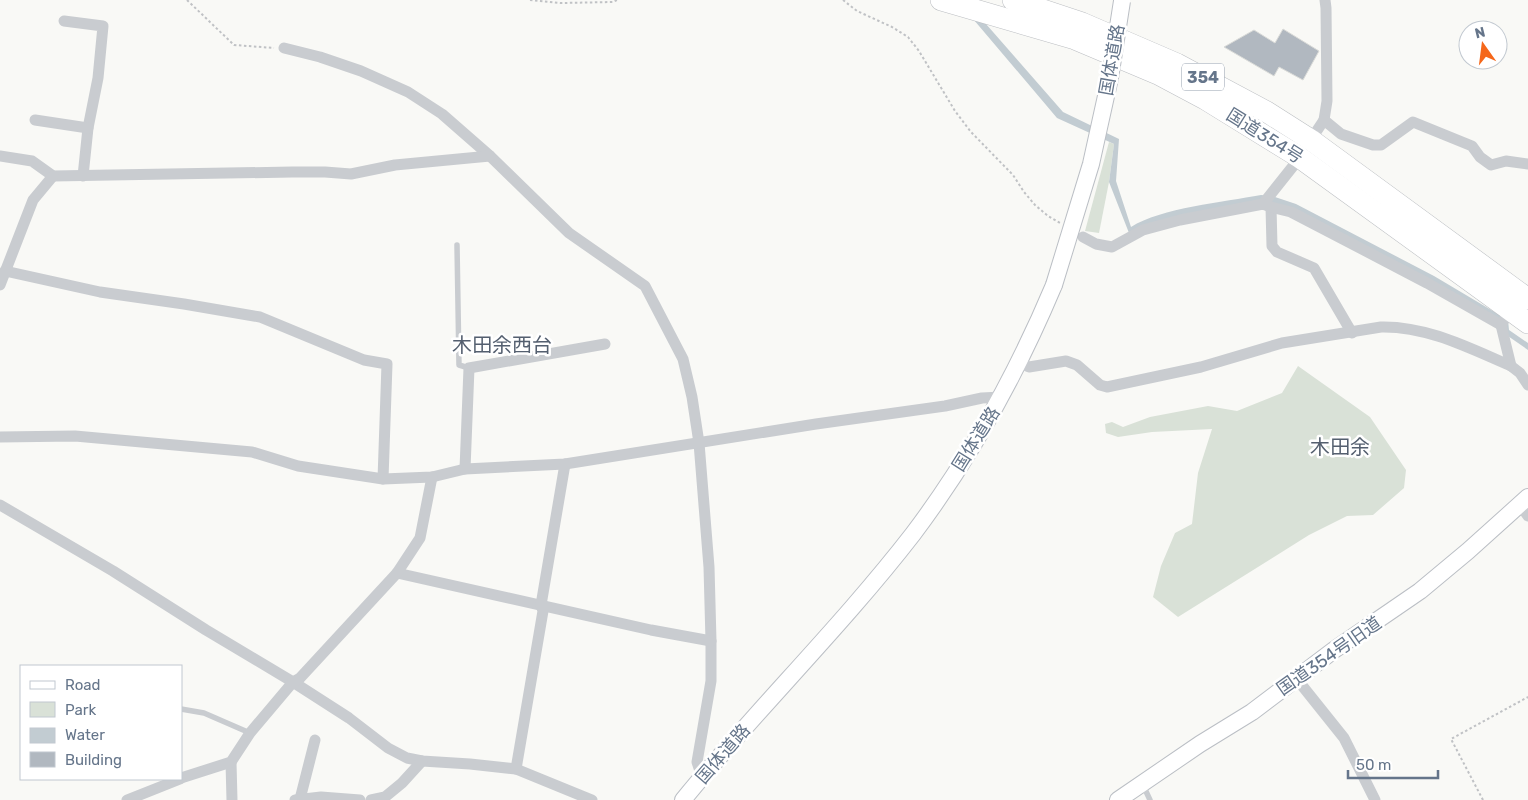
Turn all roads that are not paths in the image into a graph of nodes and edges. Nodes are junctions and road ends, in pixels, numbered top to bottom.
1 (941, 0) edge
2 (1013, 0) edge
3 (1324, 0) edge
4 (1122, 1) edge
5 (64, 21) dead end
6 (284, 48) road end
7 (34, 120) dead end
8 (1324, 120) junction
9 (88, 128) junction
10 (1305, 149) junction
11 (0, 156) edge
12 (490, 156) junction
13 (1528, 164) edge
14 (54, 176) junction
15 (83, 176) junction
16 (1267, 206) junction
17 (1083, 237) dead end
18 (457, 244) dead end
19 (5, 272) junction
20 (0, 286) edge
21 (1517, 302) edge
22 (1528, 323) edge
23 (1352, 333) junction
24 (605, 344) dead end
25 (1019, 363) junction
26 (1511, 366) junction
27 (469, 368) junction
28 (1528, 385) edge
29 (1002, 397) junction
30 (0, 437) edge
31 (699, 443) junction
32 (565, 464) junction
33 (465, 469) junction
34 (432, 477) junction
35 (383, 479) junction
36 (0, 505) edge
37 (1525, 506) edge
38 (397, 573) junction
39 (541, 605) junction
40 (711, 641) junction
41 (1296, 678) junction
42 (293, 682) junction
43 (182, 709) edge
44 (250, 733) junction
45 (315, 740) dead end
46 (232, 762) junction
47 (422, 762) junction
48 (516, 769) junction
49 (182, 777) edge
50 (702, 777) junction
51 (175, 780) edge
52 (1142, 783) junction
53 (132, 799) edge
54 (235, 799) edge
55 (342, 799) edge
56 (297, 800) edge
57 (360, 800) edge
58 (371, 800) edge
59 (592, 800) edge
60 (683, 800) edge
61 (1118, 800) edge
62 (1150, 800) edge
63 (1375, 800) edge

1 - 10 highway, 国道354号 / 354
2 - 10 highway, 国道354号 / 354
3 - 8 street
4 - 25 street, 国体道路, bridge
5 - 9 street
6 - 12 street
7 - 9 street
8 - 10 street
8 - 13 street
9 - 15 street
10 - 16 street
10 - 21 highway, 国道354号 / 354
11 - 14 street
12 - 15 street
12 - 31 street
14 - 15 street
14 - 19 street
16 - 17 street
16 - 21 street
16 - 23 street
18 - 27 lane
19 - 20 street
19 - 35 street
21 - 22 highway, 国道354号 / 354
21 - 26 street
23 - 25 street
23 - 26 street
24 - 27 street
25 - 29 street, 国体道路
26 - 28 street
27 - 33 street
29 - 31 street
29 - 50 street, 国体道路
30 - 35 street
31 - 32 street
31 - 40 street
32 - 33 street
32 - 39 street
33 - 34 street
34 - 35 street
34 - 38 street
36 - 42 street
37 - 41 street, 国道354号旧道
38 - 39 street
38 - 42 street
39 - 40 street
39 - 48 street
40 - 50 street
41 - 52 street, 国道354号旧道
41 - 63 street
42 - 44 street
42 - 47 street
43 - 44 lane
44 - 46 street
45 - 56 street
46 - 49 street
46 - 54 street
47 - 48 street
47 - 58 street
48 - 59 street
50 - 60 street, 国体道路
51 - 53 street
52 - 61 street, 国道354号旧道
52 - 62 lane
55 - 56 street
55 - 57 street

